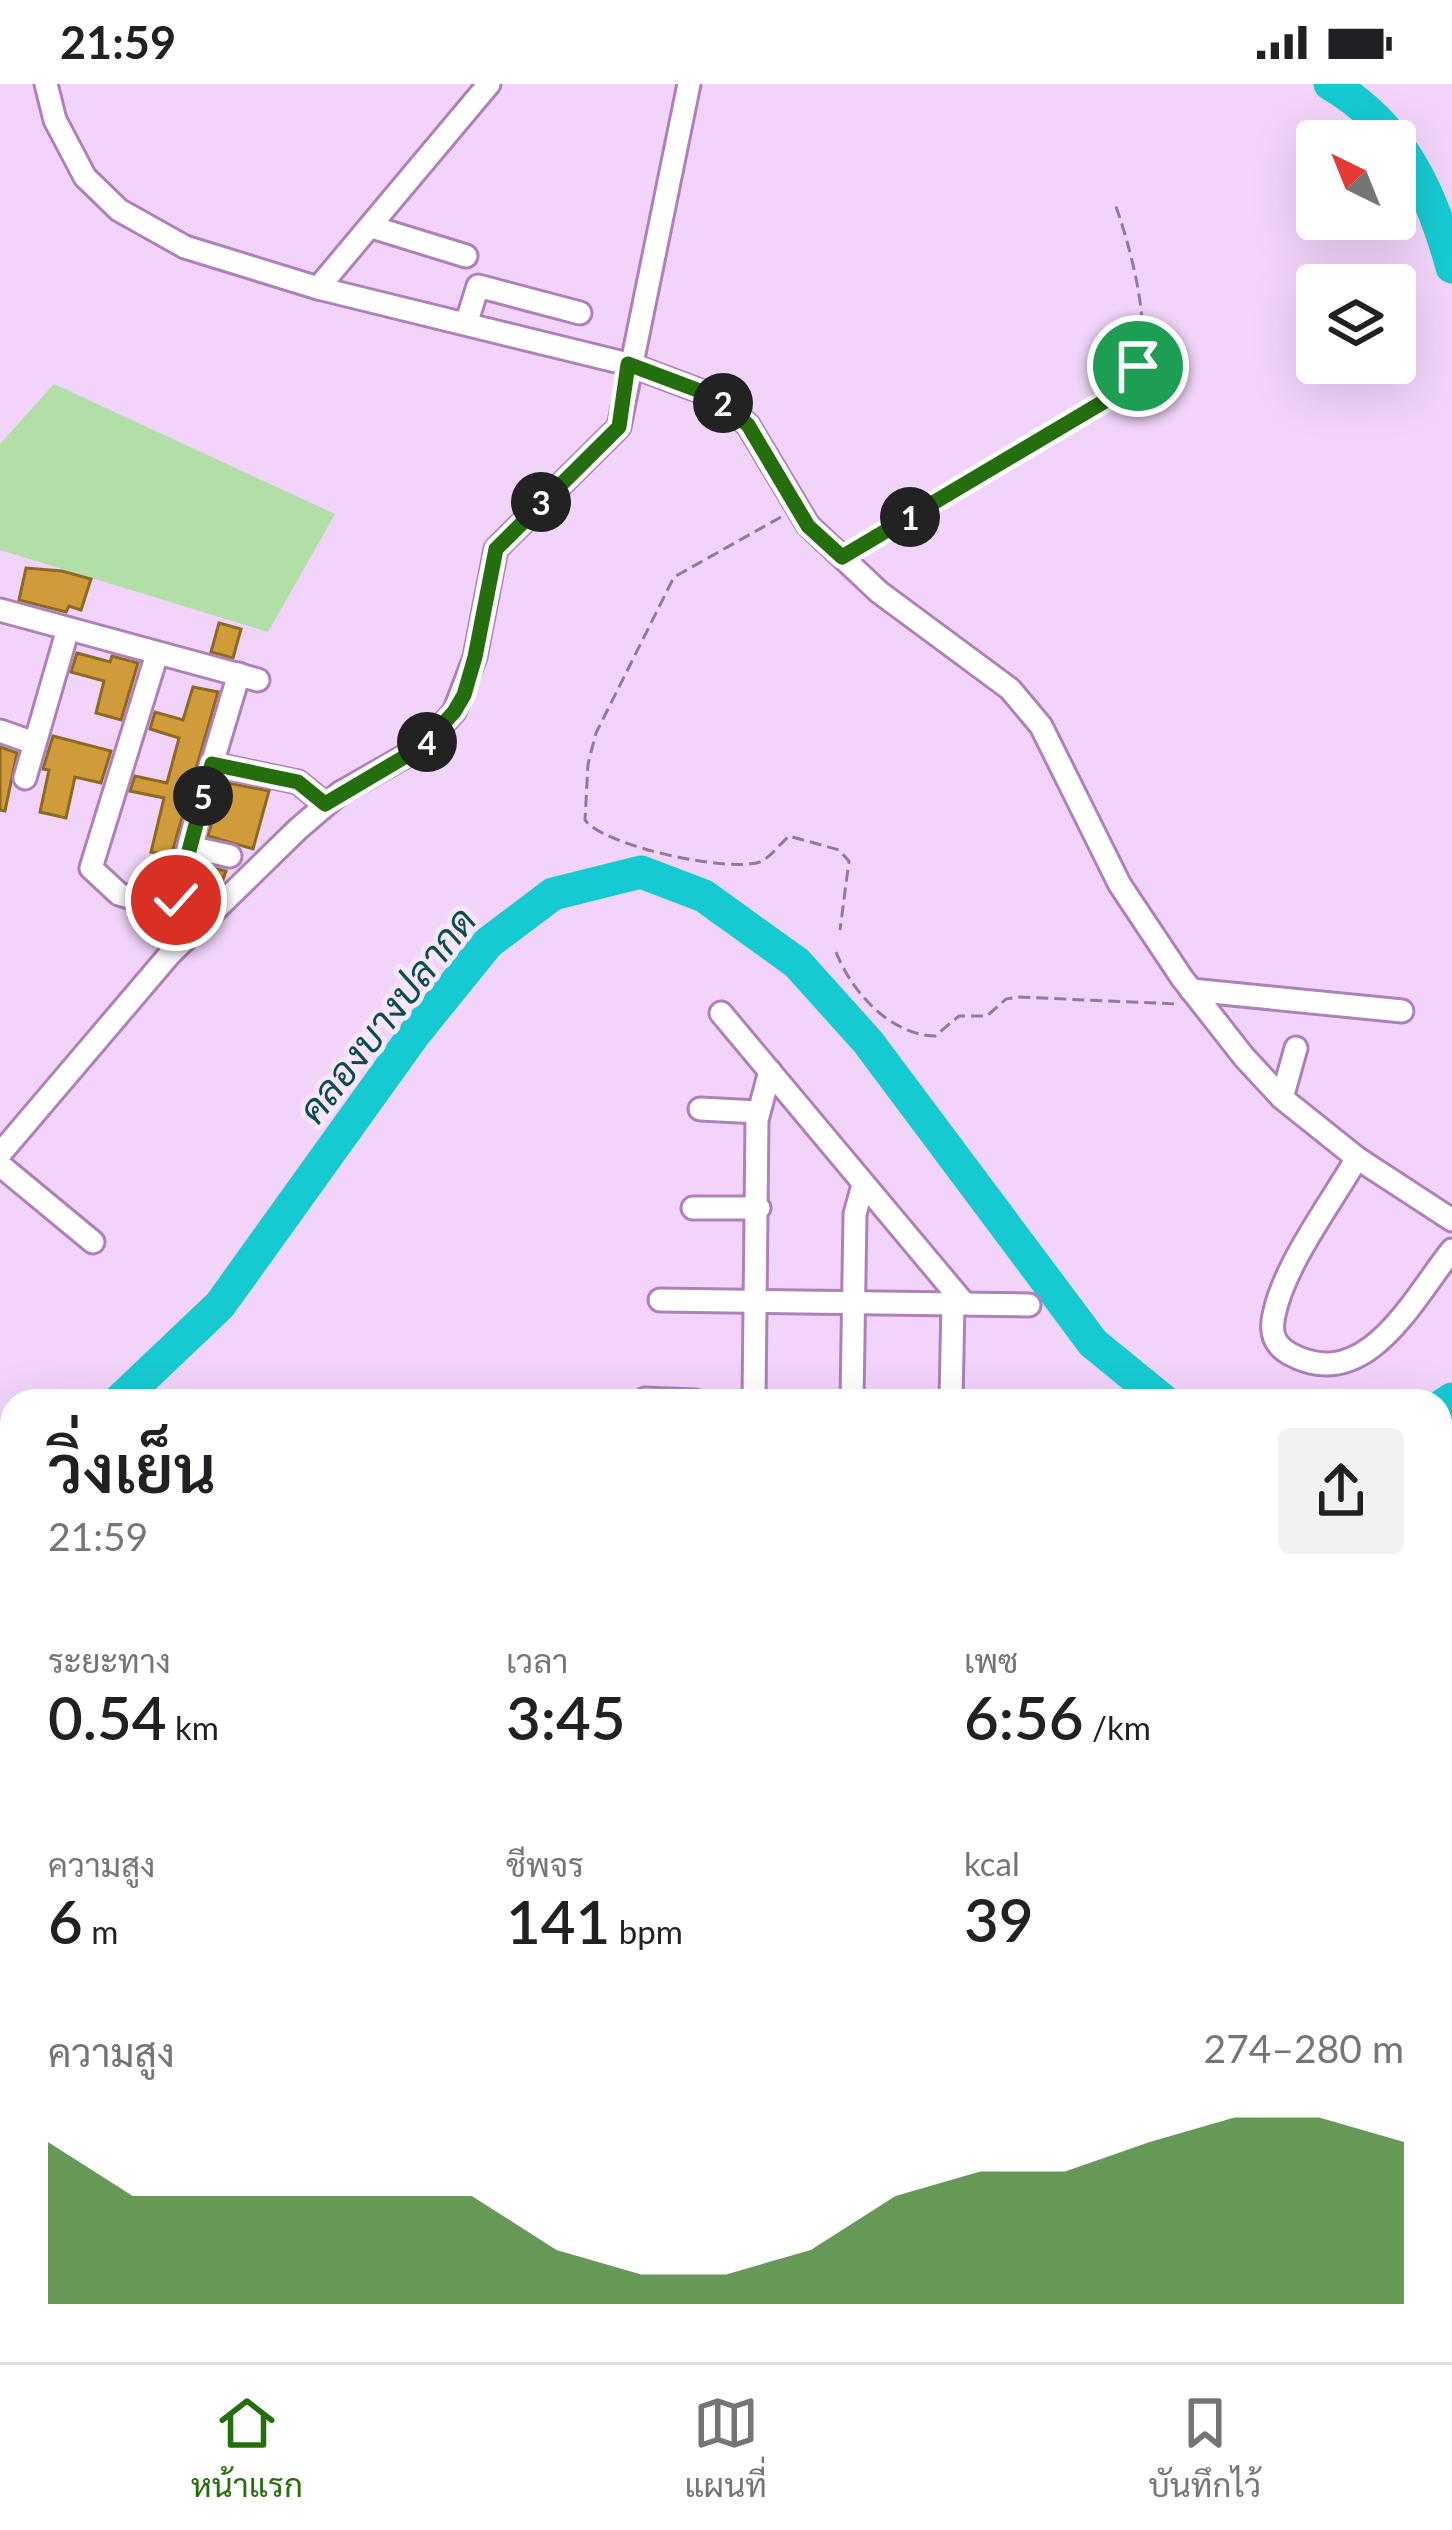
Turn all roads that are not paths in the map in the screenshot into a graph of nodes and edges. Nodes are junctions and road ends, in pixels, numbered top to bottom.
1 (46, 84) edge
2 (488, 84) edge
3 (688, 84) edge
4 (372, 226) junction
5 (466, 256) dead end
6 (318, 288) junction
7 (580, 314) dead end
8 (466, 324) junction
9 (628, 364) junction
10 (0, 610) edge
11 (68, 629) junction
12 (157, 654) junction
13 (0, 731) edge
14 (34, 743) junction
15 (212, 764) junction
16 (25, 778) dead end
17 (325, 804) junction
18 (189, 847) junction
19 (230, 856) dead end
20 (1197, 997) junction
21 (1402, 1011) dead end
22 (721, 1013) dead end
23 (1296, 1048) dead end
24 (770, 1071) junction
25 (1282, 1098) junction
26 (700, 1109) dead end
27 (758, 1112) junction
28 (0, 1154) edge
29 (1357, 1158) junction
30 (0, 1165) edge
31 (863, 1185) junction
32 (693, 1208) dead end
33 (759, 1208) junction
34 (1452, 1220) edge
35 (93, 1241) dead end
36 (1452, 1250) edge
37 (660, 1300) dead end
38 (757, 1302) junction
39 (958, 1302) junction
40 (854, 1304) junction
41 (1030, 1305) dead end
42 (754, 1389) edge
43 (852, 1389) edge
44 (952, 1389) edge

1 - 6 street
2 - 4 street
3 - 9 street
4 - 5 street
4 - 6 street
6 - 8 street
7 - 8 street
8 - 9 street
9 - 17 street
9 - 20 street
10 - 11 street
11 - 12 street
11 - 14 street
12 - 15 street
12 - 18 street
13 - 14 street
14 - 16 street
15 - 17 street
15 - 18 street
17 - 28 street
18 - 19 street
20 - 21 street
20 - 25 street
22 - 24 street
23 - 25 street
24 - 27 street
24 - 31 street
25 - 29 street
26 - 27 street
27 - 33 street
29 - 34 street
29 - 36 street
30 - 35 street
31 - 39 street
31 - 40 street
32 - 33 street
33 - 38 street
37 - 38 street
38 - 40 street
38 - 42 street
39 - 40 street
39 - 41 street
39 - 44 street
40 - 43 street

